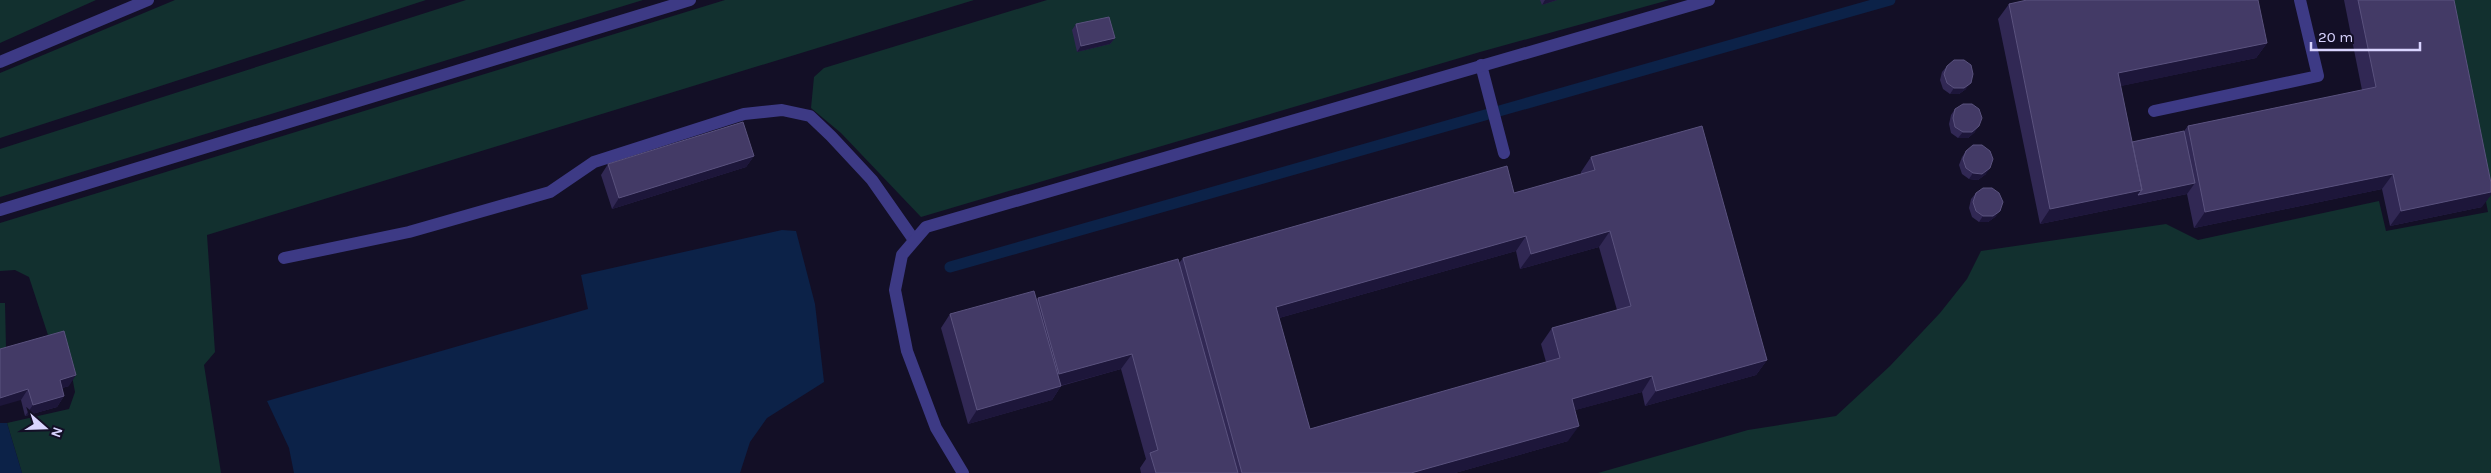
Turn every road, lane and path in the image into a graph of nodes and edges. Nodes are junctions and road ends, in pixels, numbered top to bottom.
1 (148, 0) edge
2 (690, 0) edge
3 (1709, 0) edge
4 (2300, 0) edge
5 (0, 62) edge
6 (1481, 65) junction
7 (2154, 111) dead end
8 (1504, 153) dead end
9 (0, 210) edge
10 (914, 240) junction
11 (284, 258) dead end
12 (963, 473) edge

1 - 5 street
2 - 9 street
3 - 6 street
4 - 7 street
6 - 8 street
6 - 10 street
10 - 11 street
10 - 12 street

